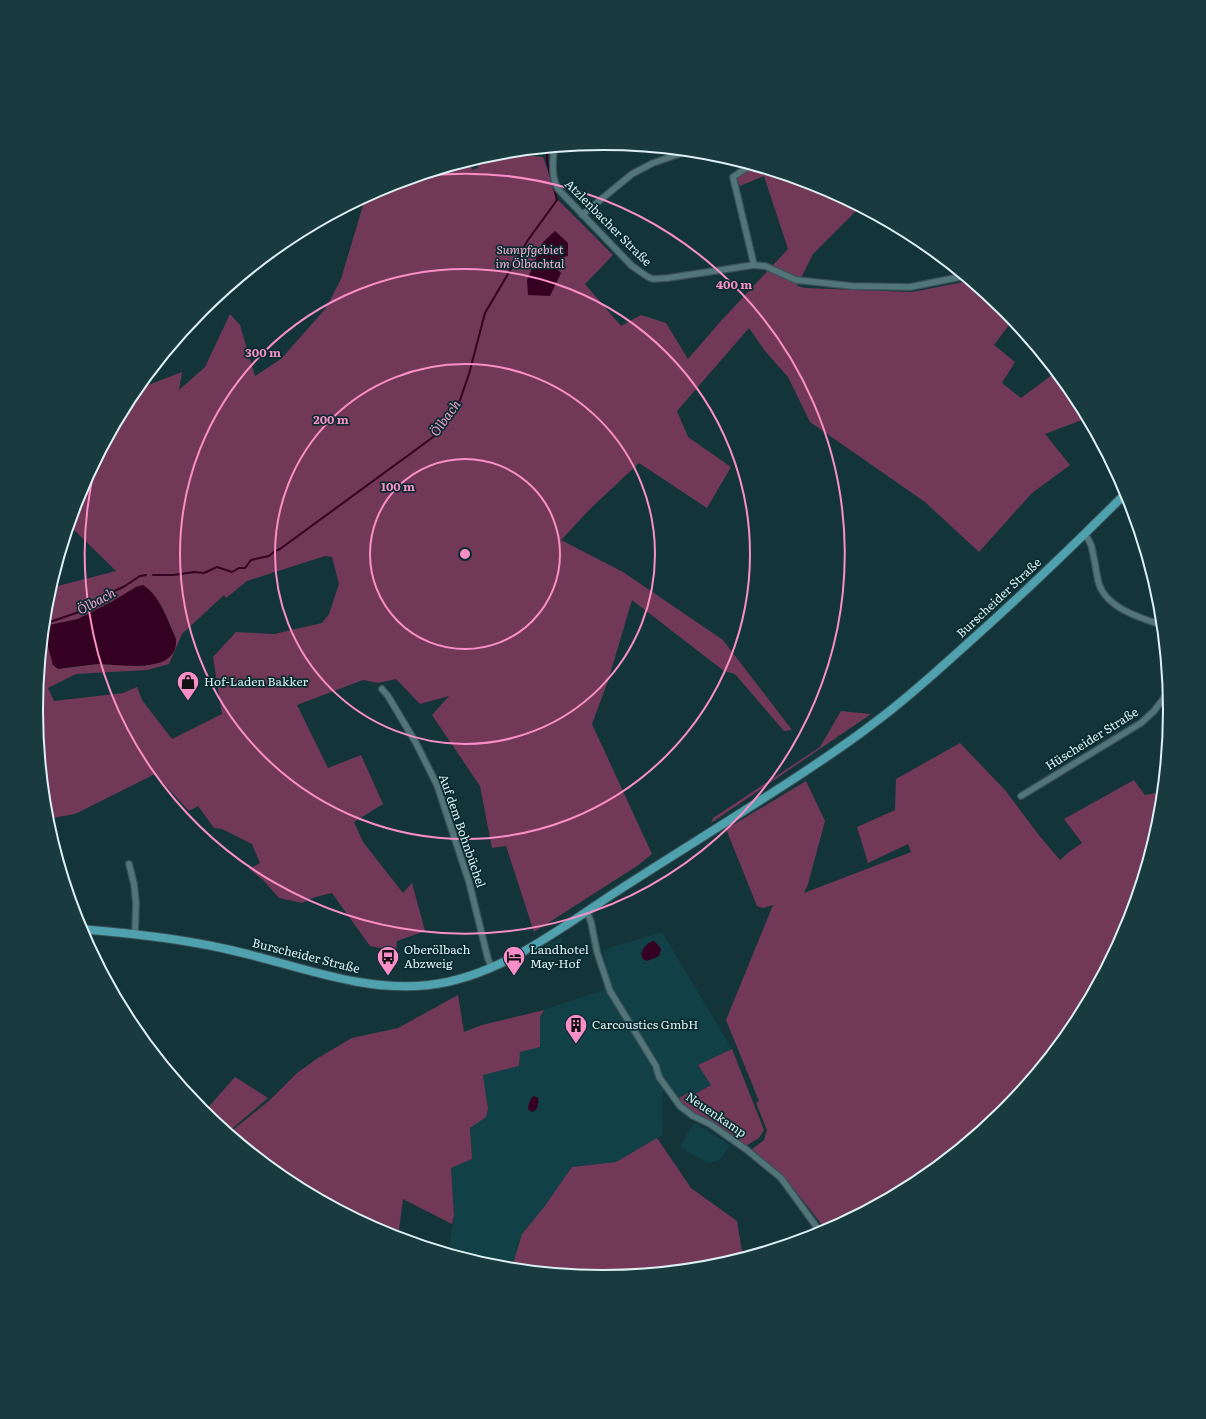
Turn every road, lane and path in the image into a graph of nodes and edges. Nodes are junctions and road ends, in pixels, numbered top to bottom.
1 (554, 152) edge
2 (678, 154) edge
3 (746, 168) edge
4 (582, 215) junction
5 (754, 265) junction
6 (959, 277) edge
7 (1121, 498) edge
8 (1084, 534) junction
9 (1156, 623) edge
10 (382, 689) dead end
11 (1163, 700) edge
12 (1020, 796) dead end
13 (129, 864) dead end
14 (587, 912) junction
15 (89, 930) edge
16 (135, 934) junction
17 (492, 968) junction
18 (817, 1227) edge

1 - 4 street, Atzlenbacher Straße
2 - 4 street
3 - 5 street
4 - 5 street, Atzlenbacher Straße
5 - 6 street, Atzlenbacher Straße
7 - 8 main road, Burscheider Straße
8 - 9 street
8 - 14 main road, Burscheider Straße
10 - 17 street, Auf dem Bohnbüchel
11 - 12 street, Hüscheider Straße
13 - 16 street
14 - 17 main road, Burscheider Straße
14 - 18 street, Neuenkamp
15 - 16 main road, Burscheider Straße
16 - 17 main road, Burscheider Straße

